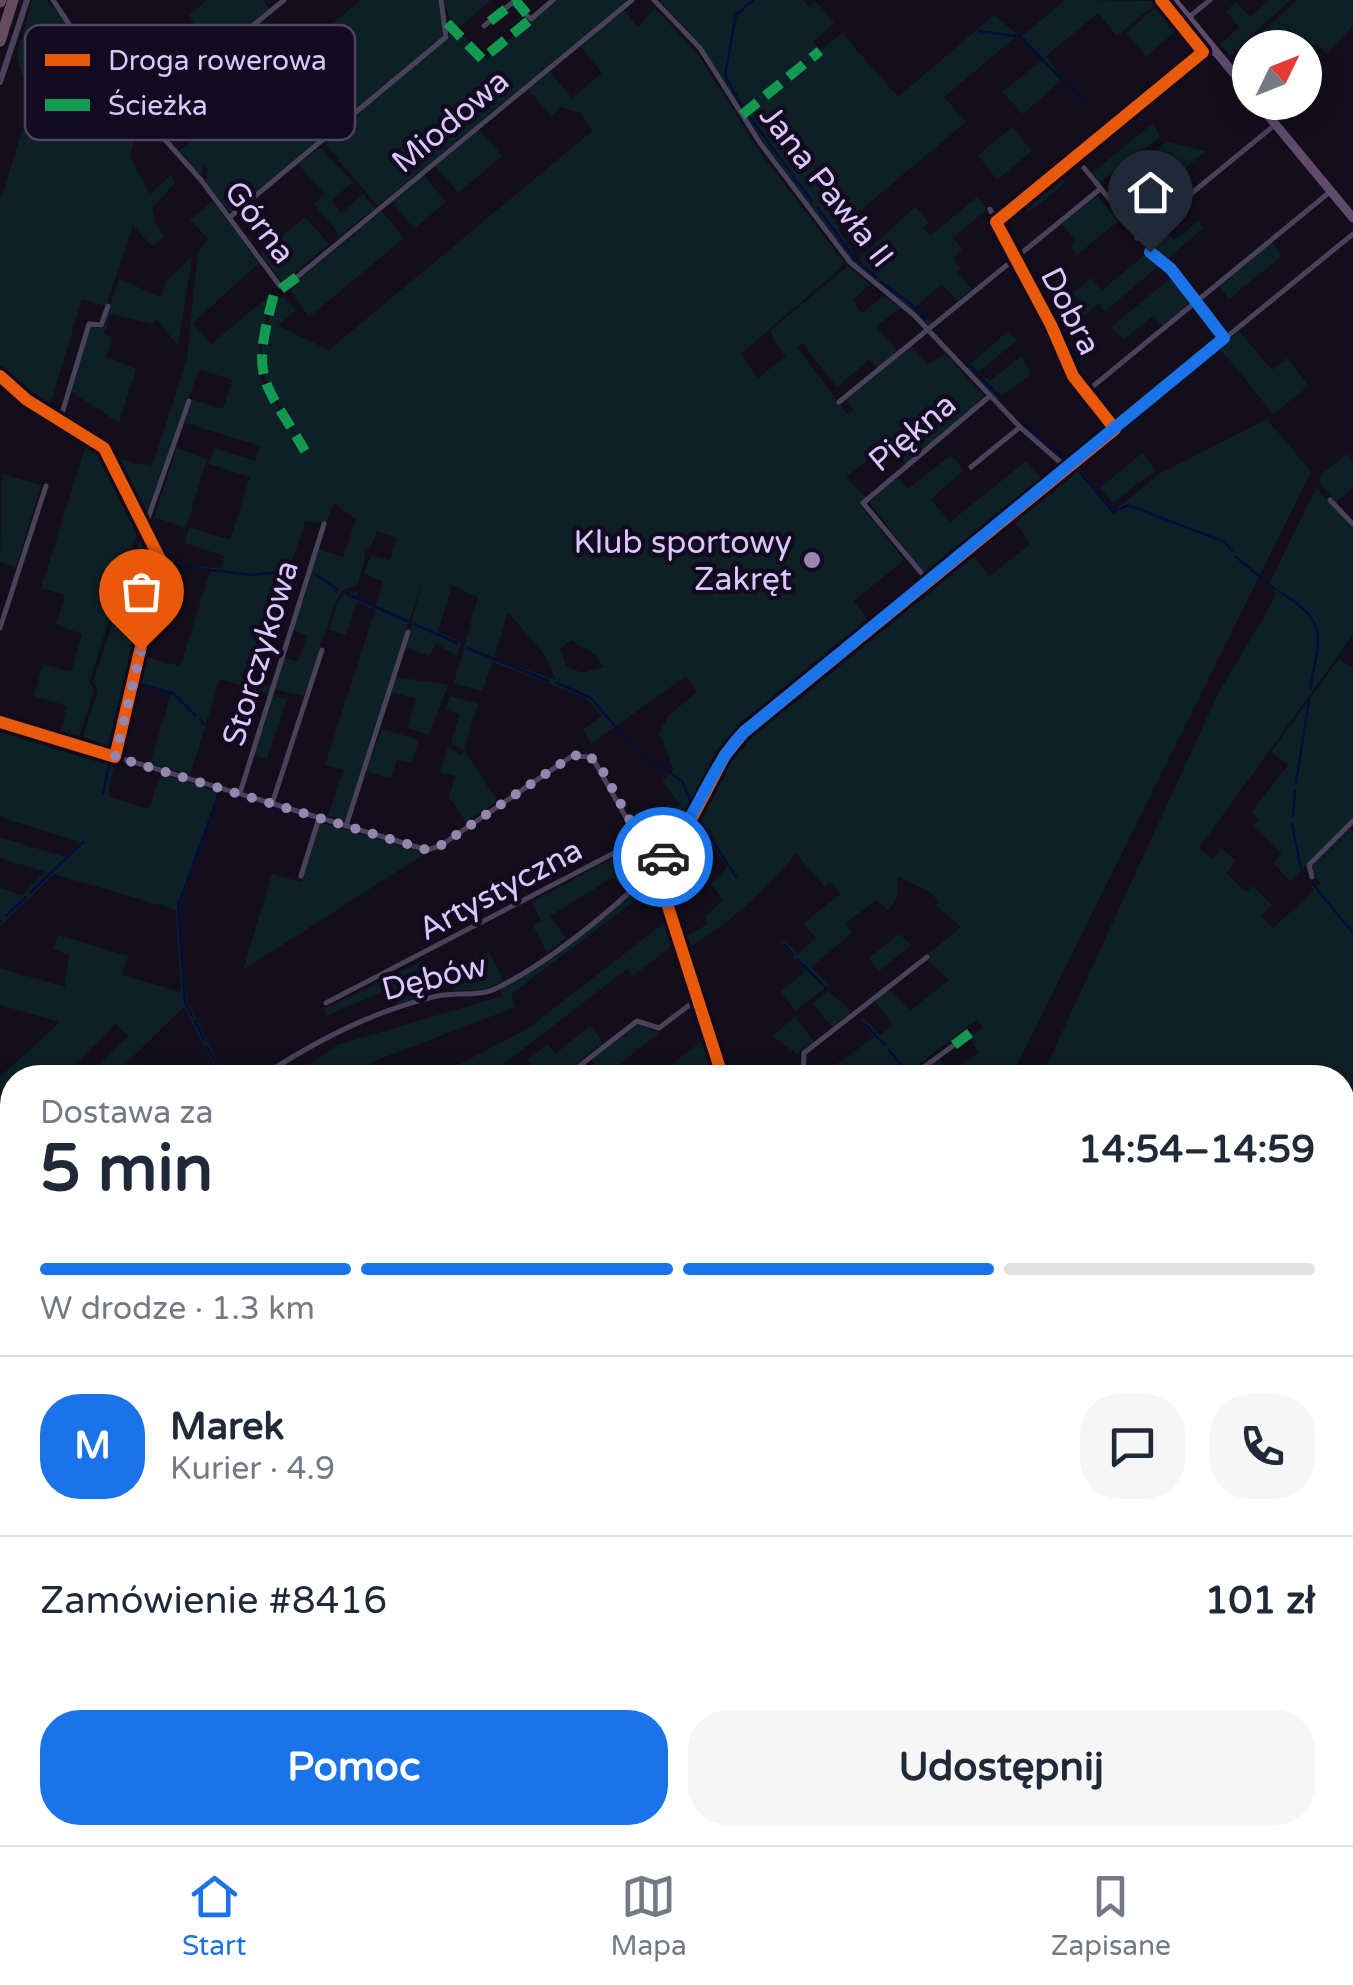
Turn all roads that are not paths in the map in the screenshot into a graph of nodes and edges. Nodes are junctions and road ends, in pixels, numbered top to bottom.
1 (13, 0) edge
2 (27, 0) edge
3 (53, 0) edge
4 (284, 0) edge
5 (441, 0) edge
6 (553, 0) edge
7 (632, 0) edge
8 (654, 0) edge
9 (1172, 0) edge
10 (1210, 0) edge
11 (1188, 18) junction
12 (69, 25) edge
13 (254, 25) edge
14 (484, 26) dead end
15 (1, 39) edge
16 (1232, 72) edge
17 (0, 82) edge
18 (355, 113) edge
19 (1273, 120) edge
20 (1276, 124) junction
21 (164, 140) edge
22 (322, 140) edge
23 (1084, 168) dead end
24 (1100, 189) junction
25 (1331, 191) junction
26 (990, 209) dead end
27 (230, 217) junction
28 (1353, 218) edge
29 (1353, 234) edge
30 (1138, 238) junction
31 (1013, 259) junction
32 (297, 277) dead end
33 (280, 286) dead end
34 (1196, 301) junction
35 (108, 306) dead end
36 (927, 329) junction
37 (1224, 338) junction
38 (0, 376) edge
39 (1086, 392) junction
40 (990, 396) junction
41 (190, 401) dead end
42 (839, 402) dead end
43 (60, 420) junction
44 (1020, 428) junction
45 (1115, 429) junction
46 (971, 467) dead end
47 (1067, 468) junction
48 (46, 486) dead end
49 (1330, 500) dead end
50 (324, 524) dead end
51 (1353, 524) edge
52 (145, 528) junction
53 (928, 582) junction
54 (0, 628) edge
55 (408, 632) dead end
56 (322, 650) dead end
57 (0, 722) edge
58 (115, 757) junction
59 (240, 794) junction
60 (272, 804) junction
61 (318, 818) junction
62 (1353, 821) edge
63 (346, 826) junction
64 (641, 839) junction
65 (655, 866) junction
66 (301, 876) dead end
67 (1312, 877) dead end
68 (927, 957) dead end
69 (700, 997) junction
70 (326, 1004) dead end
71 (954, 1045) dead end
72 (277, 1065) edge
73 (581, 1065) edge
74 (719, 1065) edge
75 (804, 1065) edge
76 (927, 1065) edge

1 - 15 highway
2 - 17 street
3 - 12 street, Górna
4 - 13 street
5 - 18 street
6 - 14 street
7 - 32 street, Miodowa
8 - 36 street, Jana Pawła II
9 - 11 main road
10 - 11 street
11 - 16 main road
19 - 20 main road
20 - 25 main road
20 - 30 street
21 - 27 street, Górna
22 - 27 street
23 - 24 street
24 - 30 street
24 - 31 street
25 - 28 main road
25 - 34 street
26 - 31 street, Dobra
27 - 33 street, Górna
29 - 37 street, Dębów
30 - 34 street
31 - 36 street
31 - 39 street, Dobra
34 - 37 street
34 - 39 street
35 - 43 street
36 - 40 street, Jana Pawła II
36 - 42 street
37 - 45 street, Dębów
38 - 43 street
39 - 45 street, Dobra
40 - 44 street, Jana Pawła II
40 - 53 street, Piękna
41 - 52 street
43 - 52 street
44 - 46 street
44 - 47 street, Jana Pawła II
45 - 47 street, Dębów
47 - 53 street, Dębów
48 - 54 street
49 - 51 street
50 - 59 street, Storczykowa
52 - 58 street
53 - 65 street, Dębów
55 - 63 street
56 - 60 street
57 - 58 street
58 - 59 street
59 - 60 street
60 - 61 street
61 - 63 street
61 - 66 street
62 - 67 street
63 - 64 street
64 - 65 street
64 - 70 street, Artystyczna
65 - 69 street
65 - 72 street, Dębów
68 - 75 street
69 - 73 street
69 - 74 street
71 - 76 street

